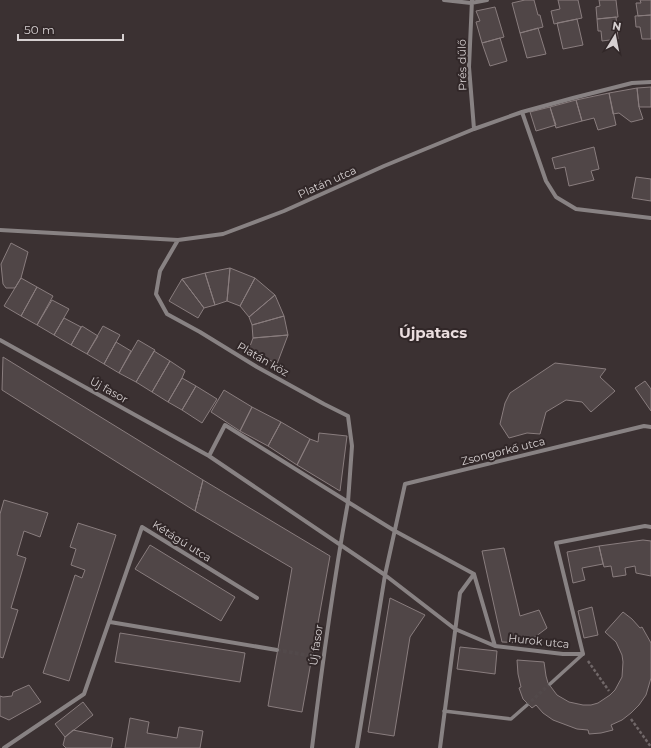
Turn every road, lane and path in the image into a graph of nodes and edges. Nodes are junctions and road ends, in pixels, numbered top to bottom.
1 (444, 0) edge
2 (487, 0) edge
3 (471, 1) edge
4 (651, 82) edge
5 (522, 112) junction
6 (474, 129) junction
7 (651, 218) edge
8 (0, 230) edge
9 (178, 240) junction
10 (0, 340) edge
11 (651, 427) edge
12 (209, 456) junction
13 (348, 502) junction
14 (651, 527) edge
15 (395, 531) junction
16 (340, 544) junction
17 (474, 574) junction
18 (385, 575) junction
19 (256, 598) dead end
20 (110, 622) junction
21 (455, 629) junction
22 (495, 646) junction
23 (277, 650) tunnel mouth
24 (583, 654) junction
25 (550, 684) tunnel mouth
26 (609, 691) dead end
27 (527, 705) tunnel mouth
28 (444, 711) junction
29 (630, 719) dead end
30 (651, 747) edge
31 (4, 748) edge
32 (312, 748) edge
33 (357, 748) edge
34 (440, 748) edge

1 - 3 street
2 - 3 street
3 - 6 street, Prés dűlő
4 - 5 street, Platán utca
5 - 6 street, Platán utca
5 - 7 street
6 - 9 street, Platán utca
8 - 9 street, Platán utca
9 - 13 street, Platán köz
10 - 12 street, Új fasor
11 - 15 street, Zsongorkő utca
12 - 13 street
12 - 16 street, Új fasor
13 - 15 street
13 - 16 street, Új fasor
14 - 24 street, Hurok utca
15 - 17 street
15 - 18 street
16 - 18 street, Új fasor
16 - 32 street, Új fasor
17 - 21 street
17 - 22 street, Hurok utca
18 - 21 street, Új fasor
18 - 33 street
19 - 20 street, Kétágú utca
20 - 23 street
20 - 31 street, Kétágú utca
21 - 22 street, Új fasor
21 - 28 street
22 - 24 street, Hurok utca
24 - 25 street
24 - 26 path
27 - 28 street
28 - 34 street
29 - 30 path

